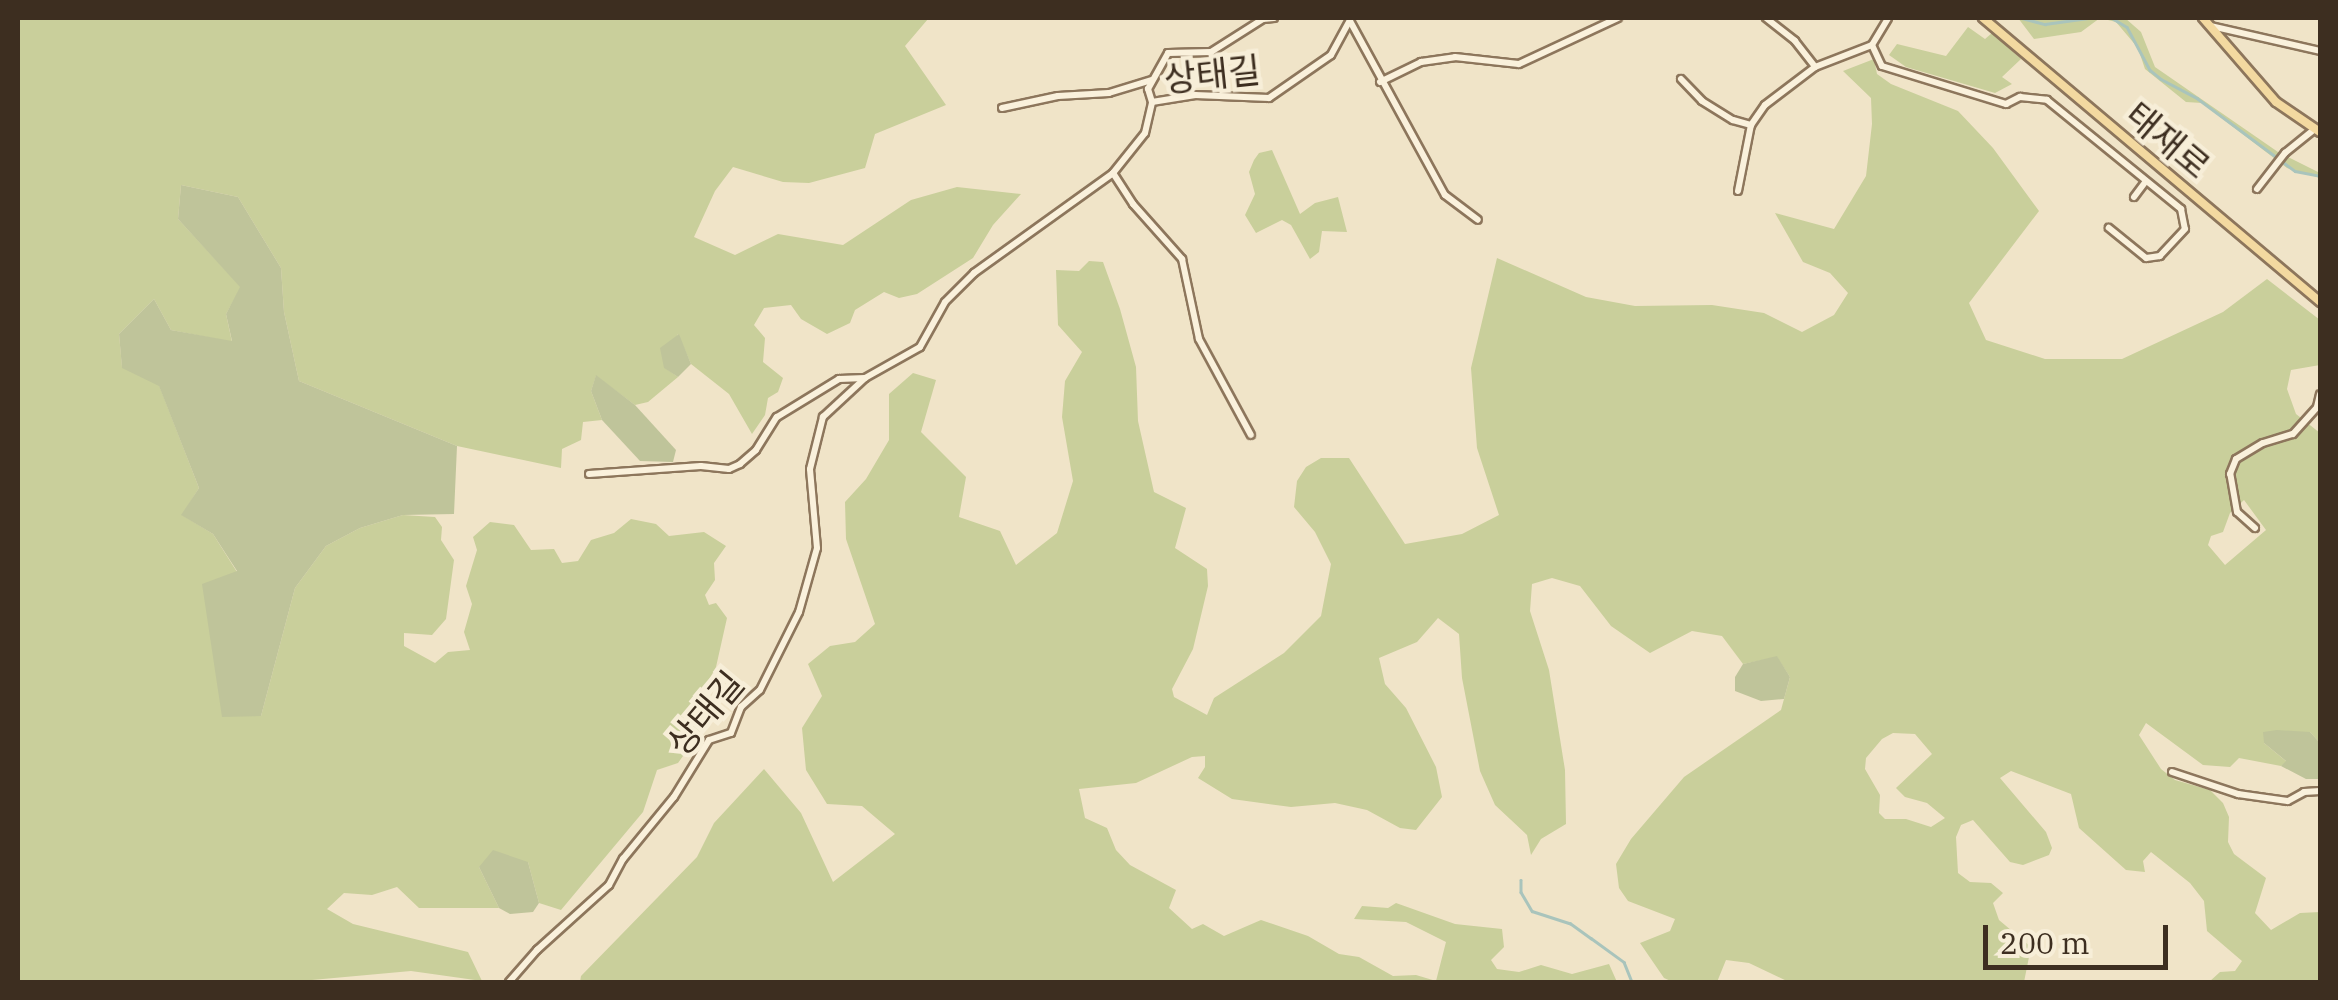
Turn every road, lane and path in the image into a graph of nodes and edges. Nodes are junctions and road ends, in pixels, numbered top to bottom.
1 (1274, 18) edge
2 (1618, 18) edge
3 (1766, 18) edge
4 (1888, 18) edge
5 (1986, 18) edge
6 (2203, 18) edge
7 (1350, 19) edge
8 (2210, 26) junction
9 (1872, 45) junction
10 (2320, 50) edge
11 (1815, 67) junction
12 (1681, 79) dead end
13 (1152, 80) junction
14 (1380, 82) junction
15 (1152, 102) junction
16 (1002, 108) dead end
17 (1751, 125) junction
18 (2318, 130) edge
19 (1113, 173) junction
20 (2146, 181) junction
21 (2257, 189) dead end
22 (1738, 191) dead end
23 (2134, 197) dead end
24 (1478, 220) dead end
25 (2109, 228) dead end
26 (2320, 299) edge
27 (865, 378) junction
28 (2320, 394) edge
29 (1251, 434) dead end
30 (589, 474) dead end
31 (2255, 528) dead end
32 (2172, 772) dead end
33 (2320, 791) edge
34 (510, 982) edge

1 - 13 street
2 - 14 street
3 - 11 street
4 - 9 street
5 - 26 main road, 태재로
6 - 8 main road
7 - 14 street
7 - 15 street, 상태길
8 - 10 street
8 - 18 main road
9 - 11 street
9 - 20 street
11 - 17 street
12 - 17 street
13 - 15 street
13 - 16 street
14 - 24 street
15 - 19 street, 상태길
17 - 22 street
18 - 21 street
19 - 27 street, 상태길
19 - 29 street
20 - 23 street
20 - 25 street
27 - 30 street, 상태길
27 - 34 street, 상태길
28 - 31 street
32 - 33 street

